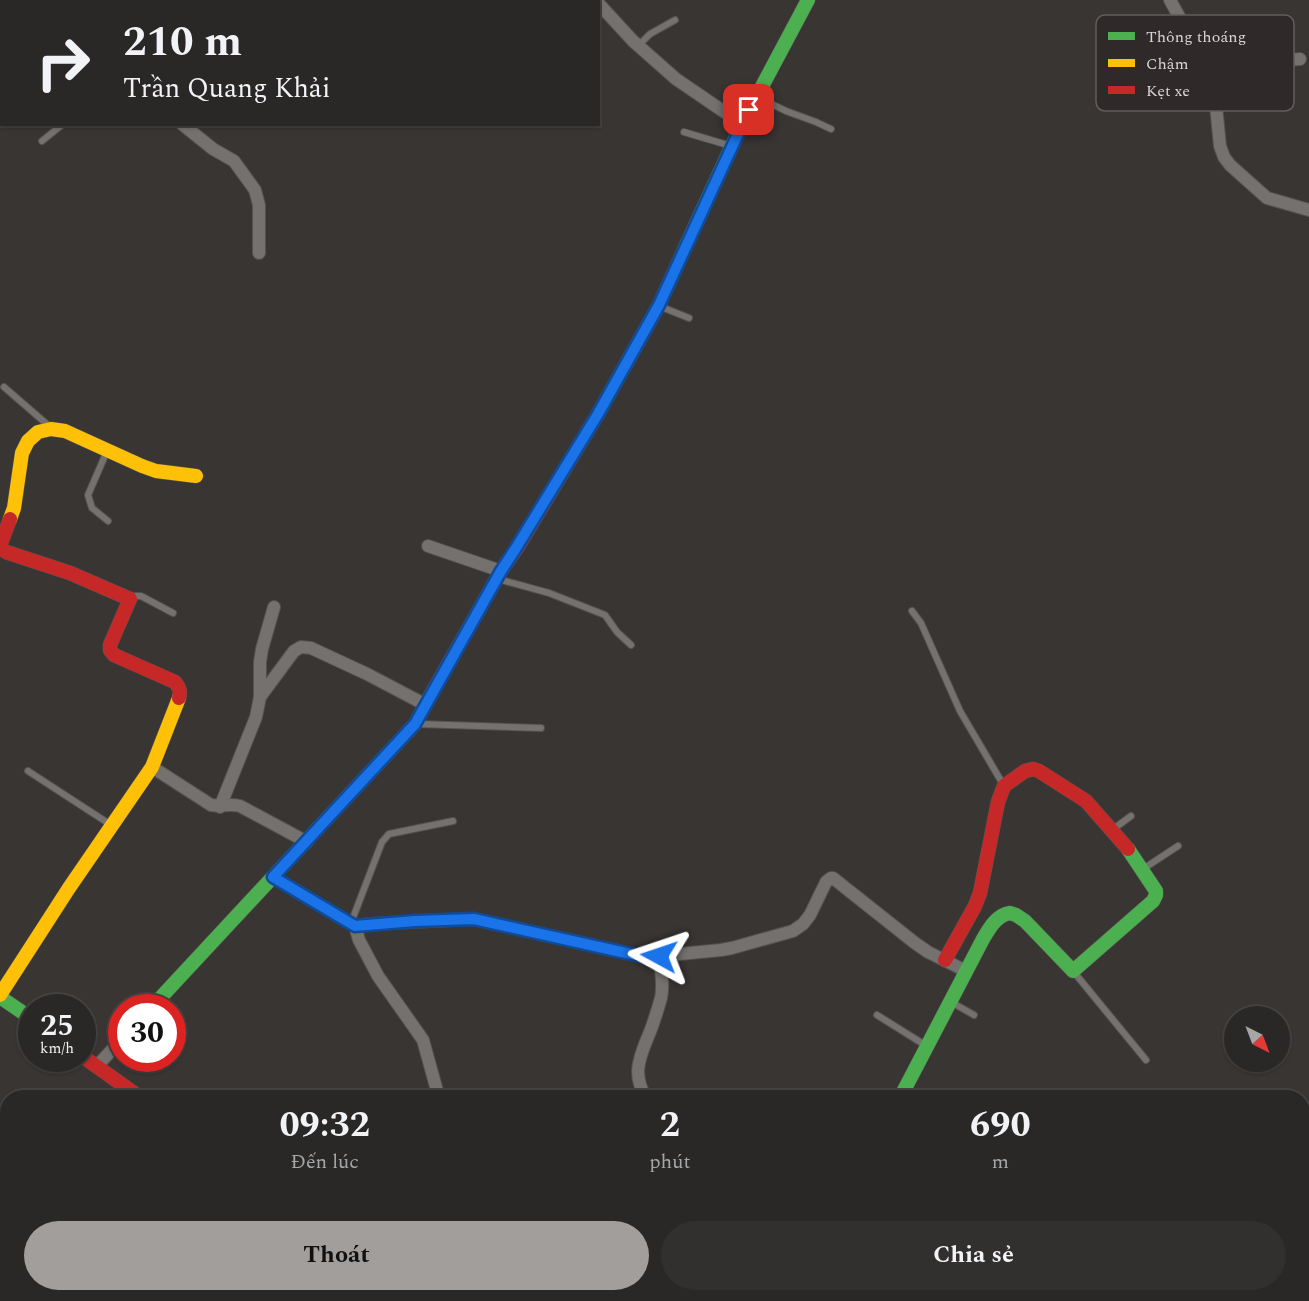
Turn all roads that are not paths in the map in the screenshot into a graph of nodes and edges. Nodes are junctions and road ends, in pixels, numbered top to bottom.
1 (808, 0) edge
2 (1170, 0) edge
3 (600, 4) edge
4 (1178, 15) edge
5 (675, 20) dead end
6 (639, 46) junction
7 (1294, 59) edge
8 (1300, 59) dead end
9 (756, 97) junction
10 (1216, 111) edge
11 (742, 124) junction
12 (61, 126) edge
13 (184, 126) edge
14 (831, 129) dead end
15 (684, 132) dead end
16 (42, 141) dead end
17 (732, 146) junction
18 (1309, 210) edge
19 (259, 253) dead end
20 (659, 305) junction
21 (689, 318) dead end
22 (4, 387) dead end
23 (51, 429) junction
24 (107, 450) junction
25 (196, 476) dead end
26 (108, 521) dead end
27 (5, 522) edge
28 (428, 546) dead end
29 (499, 575) junction
30 (130, 598) junction
31 (274, 607) dead end
32 (912, 611) dead end
33 (173, 613) dead end
34 (631, 645) dead end
35 (260, 697) junction
36 (426, 705) junction
37 (415, 724) junction
38 (541, 728) dead end
39 (152, 767) junction
40 (28, 771) dead end
41 (1004, 786) junction
42 (220, 807) junction
43 (1131, 816) dead end
44 (453, 821) dead end
45 (111, 825) junction
46 (1112, 830) junction
47 (307, 842) junction
48 (1178, 846) dead end
49 (1143, 869) junction
50 (273, 877) junction
51 (353, 924) junction
52 (659, 956) junction
53 (945, 960) junction
54 (966, 970) junction
55 (1072, 971) junction
56 (164, 994) edge
57 (0, 996) edge
58 (950, 1002) junction
59 (18, 1009) edge
60 (877, 1015) dead end
61 (974, 1015) dead end
62 (927, 1046) junction
63 (108, 1055) edge
64 (1146, 1060) dead end
65 (97, 1066) joint
66 (126, 1087) junction
67 (123, 1090) edge
68 (130, 1090) edge
69 (437, 1090) edge
70 (642, 1090) edge
71 (904, 1090) edge

1 - 9 main road
2 - 4 street
3 - 6 street
5 - 6 lane
6 - 11 street
7 - 8 street
9 - 11 main road
9 - 14 lane
10 - 18 street
11 - 17 main road
12 - 16 lane
13 - 19 street
15 - 17 lane
17 - 20 main road
20 - 21 lane
20 - 29 main road
22 - 23 lane
23 - 24 main road
23 - 27 main road
24 - 25 main road
24 - 26 lane
27 - 30 main road
28 - 29 street
29 - 34 lane
29 - 36 main road
30 - 33 lane
30 - 39 main road
31 - 35 street
32 - 41 lane
35 - 36 street
35 - 42 street
36 - 37 main road
37 - 38 lane
37 - 47 main road
39 - 42 street
39 - 45 main road
40 - 45 lane
41 - 46 main road
41 - 53 main road
42 - 47 street
43 - 46 lane
44 - 51 lane
45 - 57 main road
46 - 49 main road
47 - 50 main road
48 - 49 lane
49 - 55 main road
50 - 51 street
50 - 56 main road
51 - 52 street
51 - 69 street
52 - 53 street
52 - 70 street
53 - 54 street
54 - 55 main road
54 - 58 main road
55 - 64 lane
57 - 59 main road
58 - 61 lane
58 - 62 main road
60 - 62 lane
62 - 71 main road
63 - 65 street
65 - 66 main road
66 - 67 main road
66 - 68 main road

